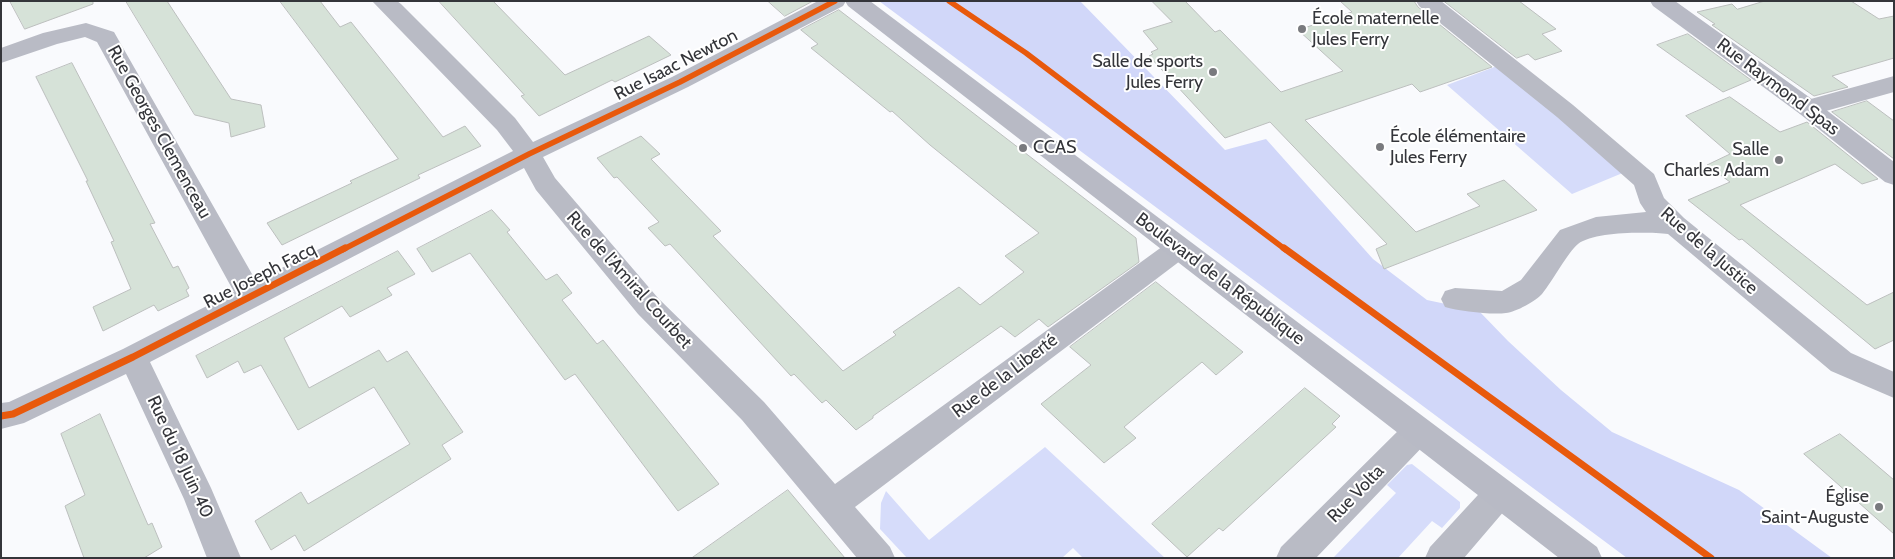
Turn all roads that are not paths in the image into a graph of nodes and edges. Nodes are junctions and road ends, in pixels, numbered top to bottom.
1 (383, 1) edge
2 (835, 1) edge
3 (856, 1) edge
4 (1427, 1) edge
5 (1661, 1) edge
6 (1, 56) edge
7 (1894, 84) edge
8 (1808, 108) junction
9 (529, 154) junction
10 (1894, 176) edge
11 (1675, 224) junction
12 (1178, 248) junction
13 (251, 297) junction
14 (1455, 299) dead end
15 (133, 358) junction
16 (1894, 386) edge
17 (1, 416) edge
18 (1418, 431) junction
19 (1500, 493) junction
20 (832, 505) junction
21 (224, 558) edge
22 (878, 558) edge
23 (1293, 558) edge
24 (1442, 558) edge
25 (1585, 558) edge

1 - 9 street, Rue de l'Amiral Courbet
2 - 9 street, Rue Isaac Newton
3 - 12 street, Boulevard de la République
4 - 11 street, Rue de la Justice
5 - 8 street, Rue Raymond Spas
6 - 13 street, Rue Georges Clemenceau
7 - 8 street
8 - 10 street, Rue Raymond Spas
9 - 13 street, Rue Joseph Facq
9 - 20 street, Rue de l'Amiral Courbet
11 - 14 street
11 - 16 street, Rue de la Justice
12 - 18 street, Boulevard de la République
12 - 20 street, Rue de la Liberté
13 - 15 street, Rue Joseph Facq
15 - 17 street, Rue Joseph Facq
15 - 21 street, Rue du 18 Juin 40
18 - 19 street, Boulevard de la République
18 - 23 street, Rue Volta
19 - 24 street
19 - 25 street, Boulevard de la République
20 - 22 street, Rue de l'Amiral Courbet

